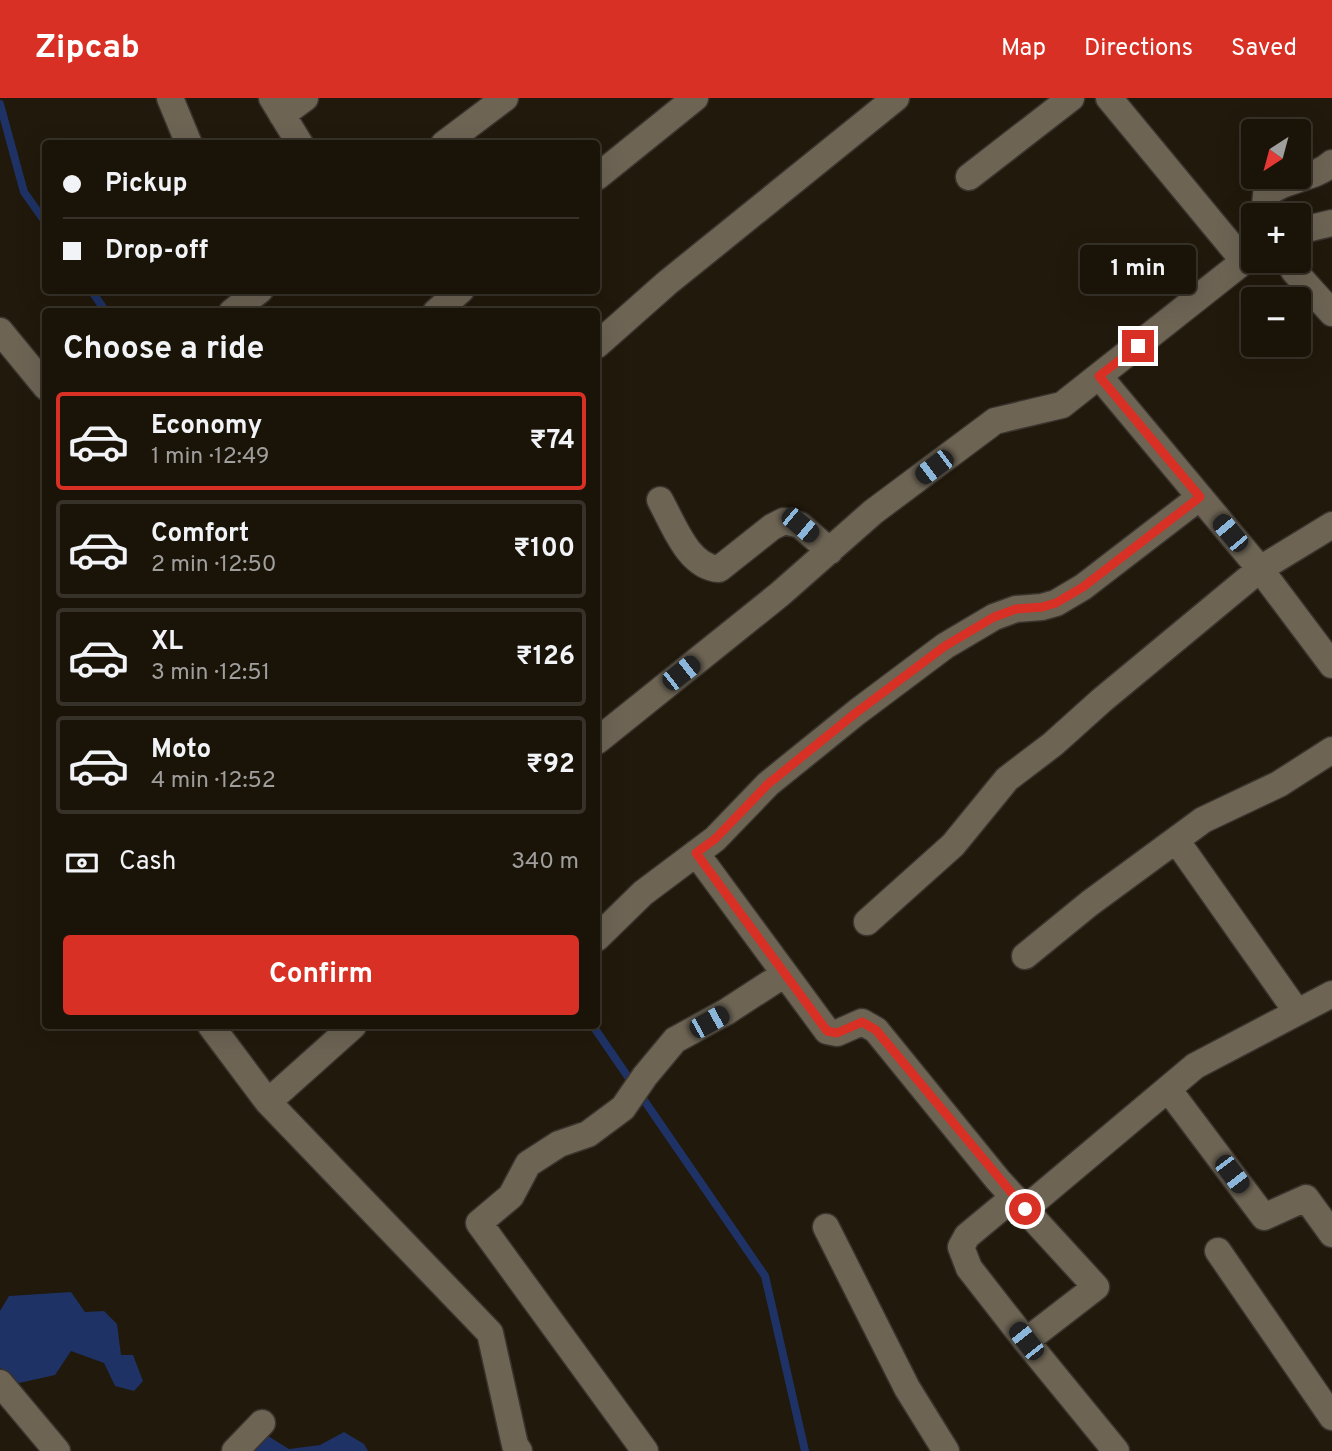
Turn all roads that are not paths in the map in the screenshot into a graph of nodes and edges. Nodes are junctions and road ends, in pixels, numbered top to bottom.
1 (170, 98) edge
2 (305, 98) edge
3 (505, 98) edge
4 (695, 98) edge
5 (1071, 98) edge
6 (1109, 98) edge
7 (888, 100) edge
8 (277, 107) edge
9 (187, 140) edge
10 (298, 140) edge
11 (449, 140) edge
12 (1332, 163) edge
13 (600, 175) edge
14 (969, 177) dead end
15 (1265, 203) edge
16 (1332, 223) edge
17 (1311, 228) edge
18 (1241, 249) edge
19 (1241, 263) edge
20 (1296, 273) edge
21 (254, 294) edge
22 (456, 294) edge
23 (237, 308) edge
24 (441, 308) edge
25 (1332, 313) edge
26 (0, 331) edge
27 (600, 342) edge
28 (1099, 376) junction
29 (42, 382) edge
30 (1200, 497) junction
31 (660, 500) dead end
32 (1332, 525) edge
33 (830, 551) junction
34 (1261, 569) junction
35 (1332, 665) edge
36 (600, 739) edge
37 (1327, 763) edge
38 (1176, 840) junction
39 (696, 853) junction
40 (867, 922) dead end
41 (600, 935) edge
42 (1025, 956) dead end
43 (783, 975) junction
44 (1332, 994) edge
45 (1297, 1012) junction
46 (213, 1029) edge
47 (350, 1029) edge
48 (1168, 1089) junction
49 (268, 1102) junction
50 (1020, 1203) junction
51 (826, 1227) dead end
52 (1332, 1234) edge
53 (1218, 1251) dead end
54 (1026, 1341) junction
55 (3, 1394) edge
56 (1332, 1417) edge
57 (262, 1423) dead end
58 (57, 1451) edge
59 (235, 1451) edge
60 (519, 1451) edge
61 (645, 1451) edge
62 (946, 1451) edge
63 (1116, 1451) edge

1 - 9 street
2 - 8 street
3 - 11 street
4 - 13 street
5 - 14 street
6 - 18 street
7 - 27 street
8 - 10 street
12 - 15 street
16 - 17 street
19 - 28 street
20 - 25 street
21 - 23 street
22 - 24 street
26 - 29 street
28 - 30 street
28 - 33 street
30 - 34 street
30 - 39 street
31 - 33 street
32 - 34 street
33 - 36 street
34 - 35 street
34 - 40 street
37 - 38 street
38 - 42 street
38 - 45 street
39 - 41 street
39 - 43 street
43 - 50 street
43 - 61 street
44 - 45 street
45 - 48 street
46 - 49 street
47 - 49 street
48 - 50 street
48 - 52 street
49 - 60 street
50 - 54 street
50 - 54 street
51 - 62 street
53 - 56 street
54 - 63 street
55 - 58 street
57 - 59 street

